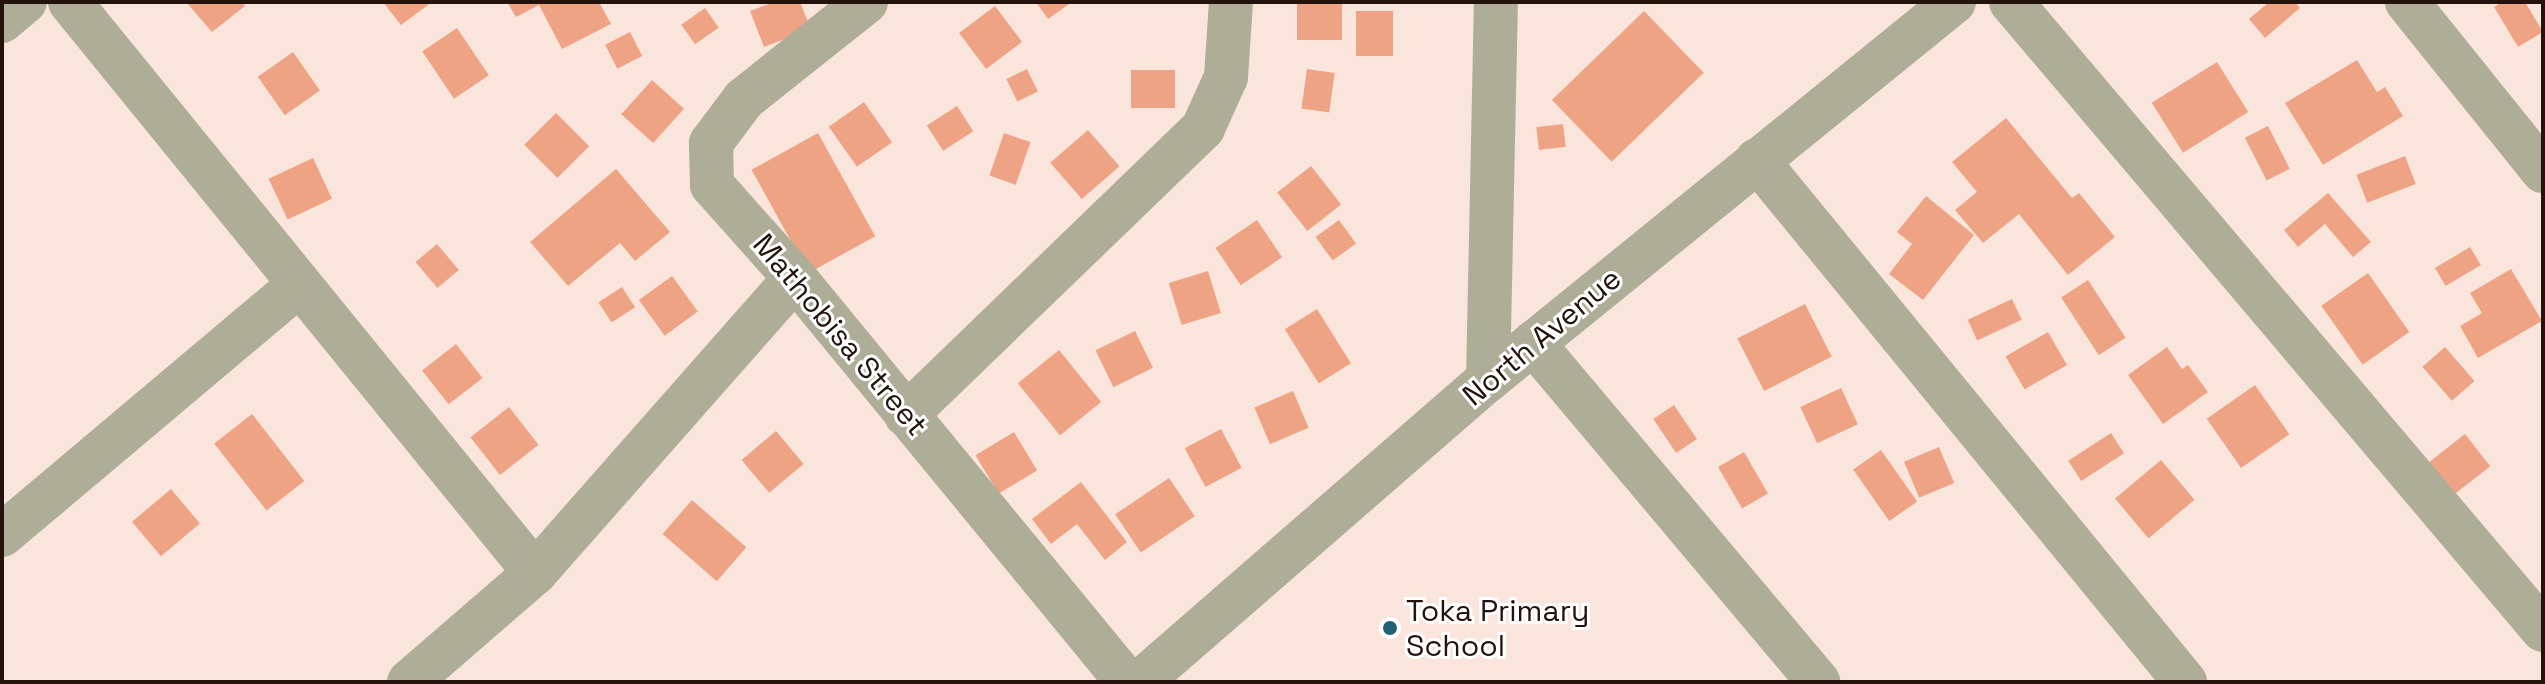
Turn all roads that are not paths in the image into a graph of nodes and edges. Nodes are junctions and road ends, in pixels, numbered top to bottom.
1 (25, 2) edge
2 (70, 2) edge
3 (866, 2) edge
4 (1231, 2) edge
5 (1496, 2) edge
6 (1954, 2) edge
7 (2011, 2) edge
8 (2407, 2) edge
9 (2, 21) edge
10 (1757, 160) junction
11 (2543, 171) edge
12 (795, 278) junction
13 (297, 287) junction
14 (1533, 343) junction
15 (1488, 380) junction
16 (906, 415) junction
17 (2, 535) edge
18 (535, 573) junction
19 (2543, 630) edge
20 (409, 682) edge
21 (1127, 682) edge
22 (1140, 682) edge
23 (1818, 682) edge
24 (2185, 682) edge

1 - 9 street
2 - 13 street
3 - 12 street, Mathobisa Street
4 - 16 street
5 - 15 street
6 - 10 street, North Avenue
7 - 19 street
8 - 11 street
10 - 14 street, North Avenue
10 - 24 street
12 - 16 street, Mathobisa Street
12 - 18 street
13 - 17 street
13 - 18 street
14 - 15 street, North Avenue
14 - 23 street
15 - 22 street, North Avenue
16 - 21 street, Mathobisa Street
18 - 20 street

